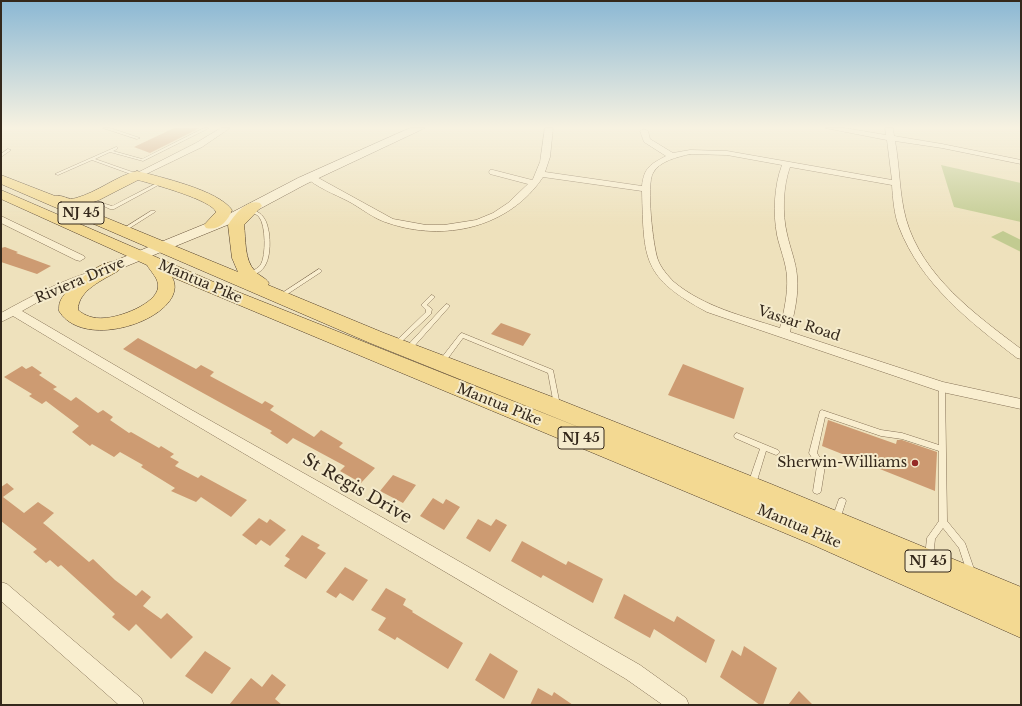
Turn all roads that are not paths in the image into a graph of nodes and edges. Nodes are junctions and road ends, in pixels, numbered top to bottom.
1 (87, 161) edge
2 (97, 161) edge
3 (167, 161) edge
4 (346, 161) edge
5 (544, 161) edge
6 (663, 161) edge
7 (769, 161) edge
8 (895, 161) edge
9 (787, 164) junction
10 (493, 172) dead end
11 (57, 174) dead end
12 (540, 174) junction
13 (137, 175) junction
14 (310, 177) junction
15 (1, 179) edge
16 (162, 182) junction
17 (533, 183) junction
18 (897, 183) junction
19 (25, 189) junction
20 (646, 189) junction
21 (1, 194) edge
22 (95, 200) junction
23 (253, 208) junction
24 (153, 212) dead end
25 (1, 219) edge
26 (232, 220) junction
27 (212, 225) junction
28 (119, 228) junction
29 (151, 255) junction
30 (80, 258) dead end
31 (112, 267) junction
32 (319, 271) dead end
33 (248, 275) junction
34 (284, 294) junction
35 (432, 297) dead end
36 (303, 306) junction
37 (447, 306) dead end
38 (7, 314) edge
39 (784, 334) junction
40 (401, 347) junction
41 (1021, 355) edge
42 (441, 363) junction
43 (942, 387) junction
44 (1021, 404) edge
45 (558, 409) junction
46 (737, 436) dead end
47 (764, 447) junction
48 (942, 449) junction
49 (776, 452) dead end
50 (751, 487) junction
51 (818, 491) dead end
52 (943, 522) junction
53 (928, 561) junction
54 (974, 581) junction
55 (1, 590) edge
56 (1021, 601) edge
57 (1021, 623) edge
58 (134, 705) edge
59 (679, 705) edge

1 - 11 lane
2 - 13 lane
3 - 13 street
4 - 14 street
5 - 12 street
6 - 20 street, Vassar Road
7 - 9 street, Vassar Road
8 - 18 street
9 - 18 street, Vassar Road
9 - 39 street
10 - 17 street
12 - 17 street
12 - 20 street
13 - 16 main road
13 - 22 main road
14 - 17 street
14 - 23 street
15 - 19 main road, Mantua Pike / NJ 45
16 - 22 lane
16 - 27 main road
18 - 41 street
19 - 22 main road
19 - 28 main road, Mantua Pike / NJ 45
20 - 39 street, Vassar Road
21 - 29 main road, Mantua Pike / NJ 45
22 - 28 main road
23 - 26 main road
23 - 33 lane
24 - 28 lane
25 - 30 street
26 - 27 street, Riviera Drive
26 - 33 main road
27 - 29 street, Riviera Drive
28 - 29 main road, Mantua Pike / NJ 45
29 - 31 street, Riviera Drive
29 - 31 main road
29 - 36 main road, Mantua Pike / NJ 45
29 - 57 main road, Mantua Pike / NJ 45
31 - 38 street, Riviera Drive
32 - 34 lane
33 - 34 main road
34 - 36 main road
35 - 40 lane
36 - 40 main road, Mantua Pike / NJ 45
37 - 40 lane
38 - 59 street, St Regis Drive
39 - 43 street, Vassar Road
40 - 42 main road, Mantua Pike / NJ 45
42 - 45 main road, Mantua Pike / NJ 45
42 - 45 lane
43 - 44 street, Vassar Road
43 - 48 lane
45 - 50 main road, Mantua Pike / NJ 45
46 - 47 lane
47 - 49 lane
47 - 50 lane
48 - 51 lane
48 - 52 lane
50 - 53 main road, Mantua Pike / NJ 45
52 - 53 lane
52 - 54 lane
53 - 54 main road, Mantua Pike / NJ 45
54 - 56 main road, Mantua Pike / NJ 45
55 - 58 street

